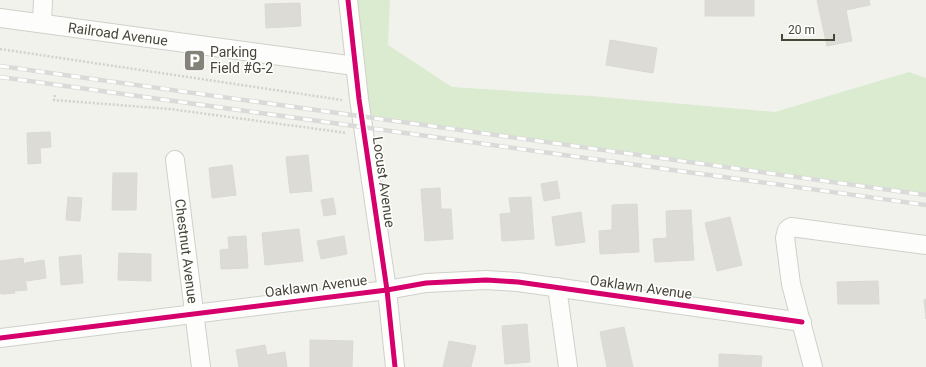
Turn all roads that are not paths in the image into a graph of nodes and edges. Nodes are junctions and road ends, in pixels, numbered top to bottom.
1 (43, 0) edge
2 (348, 0) edge
3 (2, 17) edge
4 (42, 23) junction
5 (355, 66) junction
6 (175, 160) dead end
7 (926, 245) edge
8 (557, 287) junction
9 (387, 290) junction
10 (194, 314) junction
11 (802, 322) junction
12 (0, 338) edge
13 (201, 367) edge
14 (395, 367) edge
15 (568, 367) edge
16 (813, 367) edge

1 - 4 street
2 - 5 street, Locust Avenue
3 - 4 street, Railroad Avenue
4 - 5 street, Railroad Avenue
5 - 9 street, Locust Avenue
6 - 10 street, Chestnut Avenue
7 - 11 street
8 - 9 street, Oaklawn Avenue
8 - 11 street, Oaklawn Avenue
8 - 15 street
9 - 10 street, Oaklawn Avenue
9 - 14 street, Locust Avenue
10 - 12 street, Oaklawn Avenue
10 - 13 street, Chestnut Avenue
11 - 16 street

